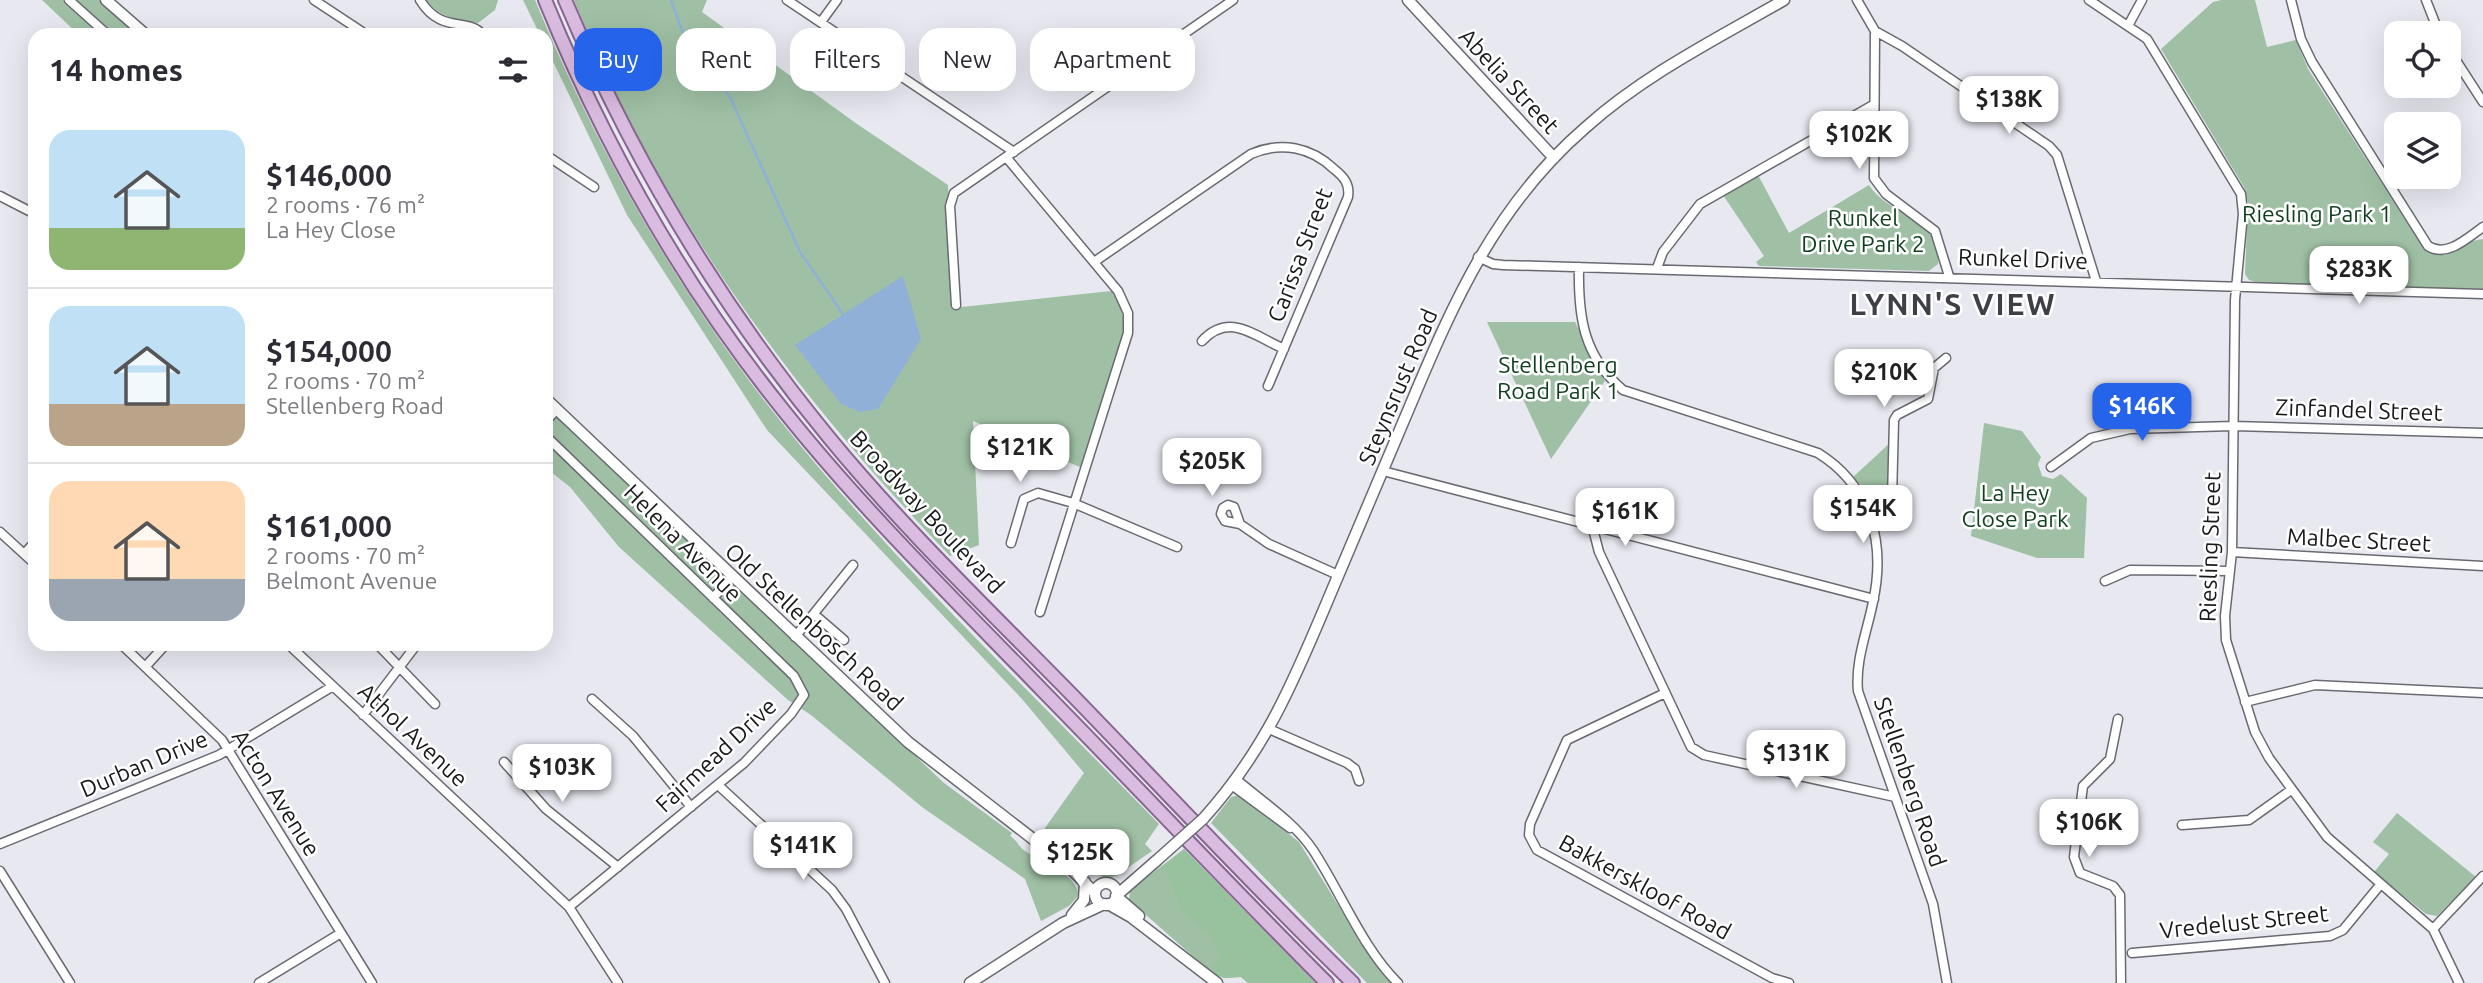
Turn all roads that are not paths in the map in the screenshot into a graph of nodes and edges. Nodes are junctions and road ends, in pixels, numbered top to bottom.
1 (69, 0) edge
2 (106, 0) edge
3 (314, 0) edge
4 (420, 0) edge
5 (545, 0) edge
6 (565, 0) edge
7 (787, 0) edge
8 (837, 0) edge
9 (1408, 0) edge
10 (1784, 0) edge
11 (1857, 0) edge
12 (2088, 0) edge
13 (2142, 0) edge
14 (2291, 0) edge
15 (2426, 0) edge
16 (1228, 1) edge
17 (2434, 21) edge
18 (821, 22) junction
19 (447, 24) junction
20 (2129, 24) junction
21 (100, 28) edge
22 (138, 28) edge
23 (356, 28) edge
24 (446, 28) edge
25 (474, 28) edge
26 (1875, 31) junction
27 (2461, 68) edge
28 (2483, 102) edge
29 (1873, 105) junction
30 (1014, 152) junction
31 (1006, 157) junction
32 (1554, 158) junction
33 (553, 160) edge
34 (594, 187) dead end
35 (0, 196) edge
36 (28, 210) edge
37 (2483, 227) edge
38 (1479, 257) junction
39 (1094, 262) junction
40 (1579, 267) junction
41 (1657, 268) junction
42 (1949, 276) junction
43 (2096, 281) junction
44 (2238, 287) junction
45 (2483, 294) edge
46 (956, 305) dead end
47 (1202, 341) dead end
48 (1284, 349) junction
49 (1946, 358) dead end
50 (1268, 386) dead end
51 (553, 405) edge
52 (557, 409) junction
53 (553, 413) edge
54 (2233, 426) junction
55 (2483, 433) edge
56 (553, 443) edge
57 (2050, 467) dead end
58 (1382, 471) junction
59 (1905, 494) dead end
60 (1892, 499) junction
61 (1073, 503) junction
62 (1869, 508) junction
63 (1241, 524) dead end
64 (1592, 524) junction
65 (0, 532) edge
66 (1011, 543) dead end
67 (1177, 547) dead end
68 (28, 549) edge
69 (2232, 552) junction
70 (23, 554) junction
71 (28, 558) edge
72 (853, 565) dead end
73 (2483, 566) edge
74 (2230, 571) junction
75 (1338, 575) junction
76 (732, 577) junction
77 (2105, 582) dead end
78 (713, 598) junction
79 (1874, 599) junction
80 (1040, 612) dead end
81 (815, 615) junction
82 (795, 637) junction
83 (845, 640) dead end
84 (129, 651) edge
85 (160, 651) edge
86 (296, 651) edge
87 (384, 651) edge
88 (412, 651) edge
89 (146, 666) junction
90 (399, 668) junction
91 (794, 676) joint
92 (333, 686) junction
93 (1664, 693) junction
94 (2483, 693) edge
95 (592, 699) dead end
96 (2245, 702) junction
97 (435, 704) dead end
98 (363, 715) junction
99 (2118, 719) dead end
100 (1269, 729) junction
101 (229, 749) junction
102 (503, 762) dead end
103 (1359, 781) dead end
104 (718, 785) junction
105 (1233, 786) junction
106 (2291, 790) junction
107 (1895, 797) junction
108 (691, 807) junction
109 (2182, 825) dead end
110 (0, 844) edge
111 (618, 867) junction
112 (1069, 867) junction
113 (1143, 870) junction
114 (0, 871) edge
115 (2483, 876) edge
116 (1085, 882) junction
117 (1107, 884) junction
118 (2380, 885) junction
119 (1095, 894) junction
120 (1116, 896) junction
121 (1106, 904) junction
122 (569, 907) junction
123 (1088, 911) junction
124 (1068, 919) junction
125 (2433, 929) junction
126 (1148, 931) junction
127 (341, 933) junction
128 (1166, 943) junction
129 (2132, 953) dead end
130 (1778, 981) edge
131 (70, 983) edge
132 (260, 983) edge
133 (372, 983) edge
134 (618, 983) edge
135 (885, 983) edge
136 (970, 983) edge
137 (1217, 983) edge
138 (1327, 983) edge
139 (1353, 983) edge
140 (1398, 983) edge
141 (1789, 983) edge
142 (1947, 983) edge
143 (2121, 983) edge
144 (2459, 983) edge

1 - 21 street
2 - 22 street
3 - 23 street
4 - 19 street
5 - 138 main road, Broadway Boulevard
6 - 139 main road, Broadway Boulevard
7 - 18 street
8 - 18 street
9 - 32 street, Abelia Street
10 - 32 street, Steynsrust Road
11 - 26 street
12 - 20 street, Riesling Street
13 - 20 street
14 - 37 street
15 - 17 street
16 - 30 street
18 - 30 street
19 - 24 street
19 - 25 street
20 - 44 street, Riesling Street
26 - 29 street
26 - 43 street
27 - 28 street
29 - 41 street
29 - 42 street
30 - 31 street
31 - 39 street
31 - 46 street
32 - 38 street, Steynsrust Road
33 - 34 street
35 - 36 street
38 - 40 street, Runkel Drive
38 - 58 street, Steynsrust Road
39 - 48 street, Carissa Street
39 - 61 street
40 - 41 street, Runkel Drive
40 - 62 street, Stellenberg Road
41 - 42 street, Runkel Drive
42 - 43 street, Runkel Drive
43 - 44 street, Runkel Drive
44 - 45 street, Runkel Drive
44 - 54 street, Riesling Street
47 - 48 street
48 - 50 street, Carissa Street
49 - 60 street
51 - 52 street, Old Stellenbosch Road
52 - 53 street
52 - 76 street, Old Stellenbosch Road
54 - 55 street, Zinfandel Street
54 - 57 street, Zinfandel Street
54 - 69 street, Riesling Street
56 - 78 street, Helena Avenue
58 - 64 street
58 - 75 street, Steynsrust Road
59 - 60 street
60 - 62 street
61 - 66 street
61 - 67 street
61 - 80 street
62 - 79 street, Stellenberg Road
63 - 75 street
64 - 79 street
64 - 93 street
65 - 70 street
68 - 70 street
69 - 73 street, Malbec Street
69 - 74 street, Riesling Street
70 - 71 street
72 - 81 street
74 - 77 street
74 - 96 street, Riesling Street
75 - 100 street, Steynsrust Road
76 - 78 street
76 - 82 street, Old Stellenbosch Road
78 - 91 street, Helena Avenue
79 - 107 street, Stellenberg Road
81 - 82 street
81 - 83 street
82 - 112 street, Old Stellenbosch Road
84 - 89 street, Acton Avenue
85 - 89 street
86 - 92 street, Athol Avenue
87 - 90 street
88 - 90 street
89 - 101 street, Acton Avenue
90 - 97 street
90 - 98 street
91 - 104 street, Fairmead Drive
92 - 98 street, Athol Avenue
92 - 101 street, Durban Drive
93 - 107 street
93 - 130 street, Bakkerskloof Road
94 - 96 street
95 - 108 street
96 - 106 street, Riesling Street
98 - 122 street, Athol Avenue
99 - 143 street
100 - 103 street
100 - 105 street, Steynsrust Road
101 - 110 street, Durban Drive
101 - 127 street, Acton Avenue
102 - 111 street
104 - 108 street, Fairmead Drive
104 - 135 street
105 - 113 street, Steynsrust Road, bridge
105 - 140 street
106 - 109 street
106 - 118 street, Riesling Street
107 - 142 street, Stellenberg Road
108 - 111 street, Fairmead Drive
111 - 122 street, Fairmead Drive
112 - 116 street, Old Stellenbosch Road
112 - 117 street, Old Stellenbosch Road
113 - 117 street, Steynsrust Road
113 - 120 street, Steynsrust Road
114 - 131 street
115 - 125 street
116 - 119 street, Old Stellenbosch Road
116 - 124 street
117 - 119 street
117 - 120 street
118 - 125 street, Riesling Street
118 - 129 street, Vredelust Street
119 - 121 street, Old Stellenbosch Road
119 - 124 street
120 - 121 street, Steynsrust Road
120 - 128 street
121 - 123 street
121 - 126 street
122 - 134 street, Athol Avenue
123 - 124 street
123 - 126 street
124 - 136 street
125 - 144 street, Riesling Street
126 - 128 street
127 - 132 street
127 - 133 street, Acton Avenue
128 - 137 street
130 - 141 street, Bakkerskloof Road

